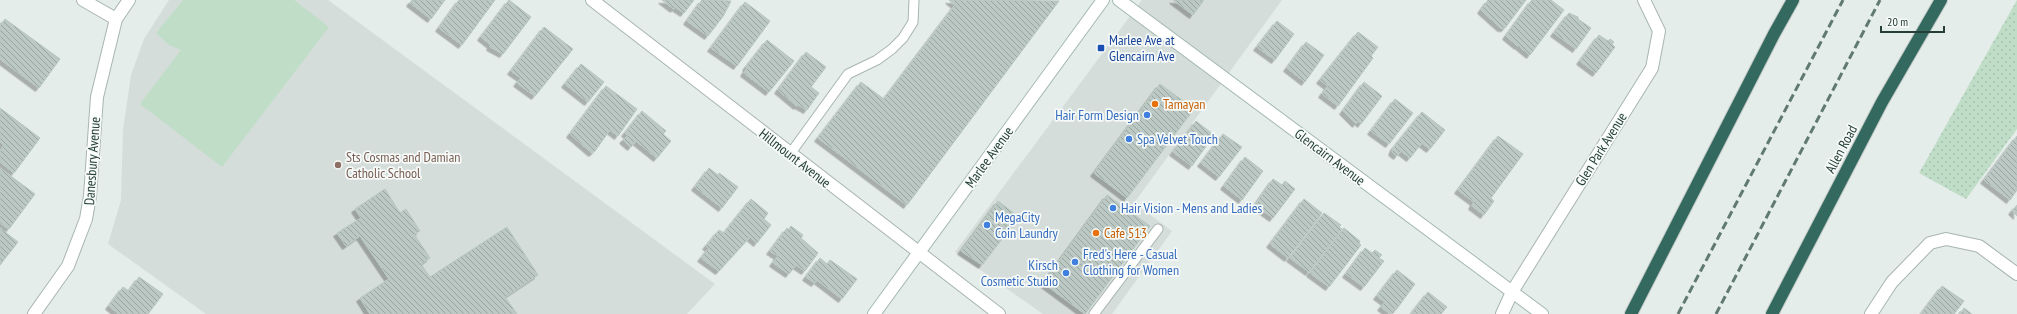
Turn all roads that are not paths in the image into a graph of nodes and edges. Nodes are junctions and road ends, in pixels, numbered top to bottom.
1 (83, 0) edge
2 (129, 0) edge
3 (592, 0) edge
4 (914, 0) edge
5 (1103, 0) edge
6 (1119, 0) edge
7 (1644, 0) edge
8 (1792, 0) edge
9 (1941, 0) edge
10 (116, 19) junction
11 (790, 154) junction
12 (1158, 230) dead end
13 (918, 253) junction
14 (2017, 274) edge
15 (1512, 292) junction
16 (1541, 313) edge
17 (34, 314) edge
18 (874, 314) edge
19 (999, 314) edge
20 (1094, 314) edge
21 (1502, 314) edge
22 (1631, 314) edge
23 (1772, 314) edge
24 (1871, 314) edge

1 - 10 street
2 - 10 street, Danesbury Avenue
3 - 11 street, Hillmount Avenue
4 - 11 lane
5 - 13 street, Marlee Avenue
6 - 15 street, Glencairn Avenue
7 - 15 street, Glen Park Avenue
8 - 22 highway
9 - 23 highway, Allen Road
10 - 17 street, Danesbury Avenue
11 - 13 street, Hillmount Avenue
12 - 20 lane
13 - 18 street, Marlee Avenue
13 - 19 street, Hillmount Avenue
14 - 24 street
15 - 16 street, Glencairn Avenue
15 - 21 street

